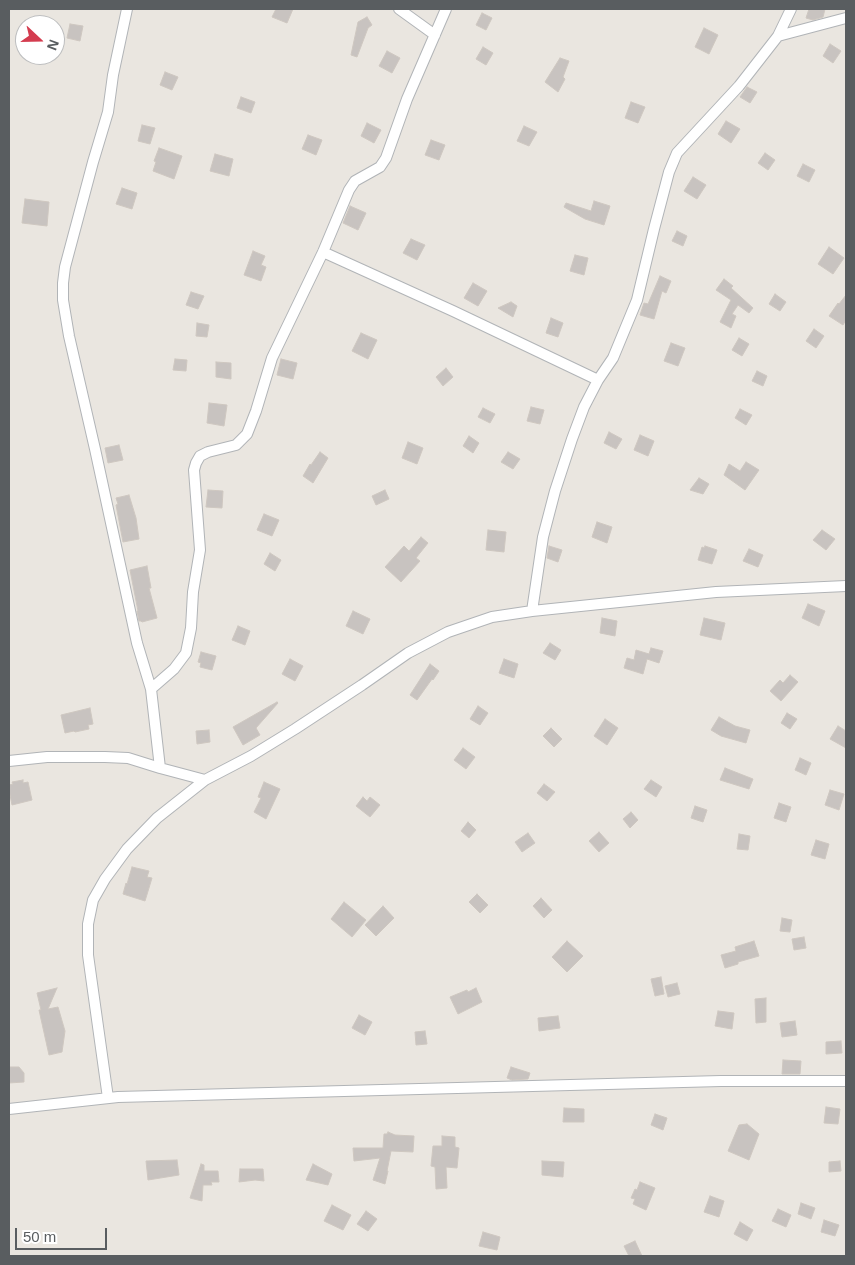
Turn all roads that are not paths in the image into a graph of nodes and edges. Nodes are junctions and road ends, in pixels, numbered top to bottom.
1 (127, 9) edge
2 (399, 9) edge
3 (446, 9) edge
4 (791, 9) edge
5 (846, 18) edge
6 (435, 34) junction
7 (778, 36) junction
8 (323, 252) junction
9 (598, 380) junction
10 (846, 586) edge
11 (532, 611) junction
12 (151, 689) junction
13 (9, 761) edge
14 (160, 768) junction
15 (205, 780) junction
16 (846, 1081) edge
17 (108, 1098) junction
18 (9, 1109) edge

1 - 12 street
2 - 6 street
3 - 6 street
4 - 7 street
5 - 7 street
6 - 8 street
7 - 9 street
8 - 9 street
8 - 12 street
9 - 11 street
10 - 11 street
11 - 15 street
12 - 14 street
13 - 14 street
14 - 15 street
15 - 17 street
16 - 17 street
17 - 18 street

